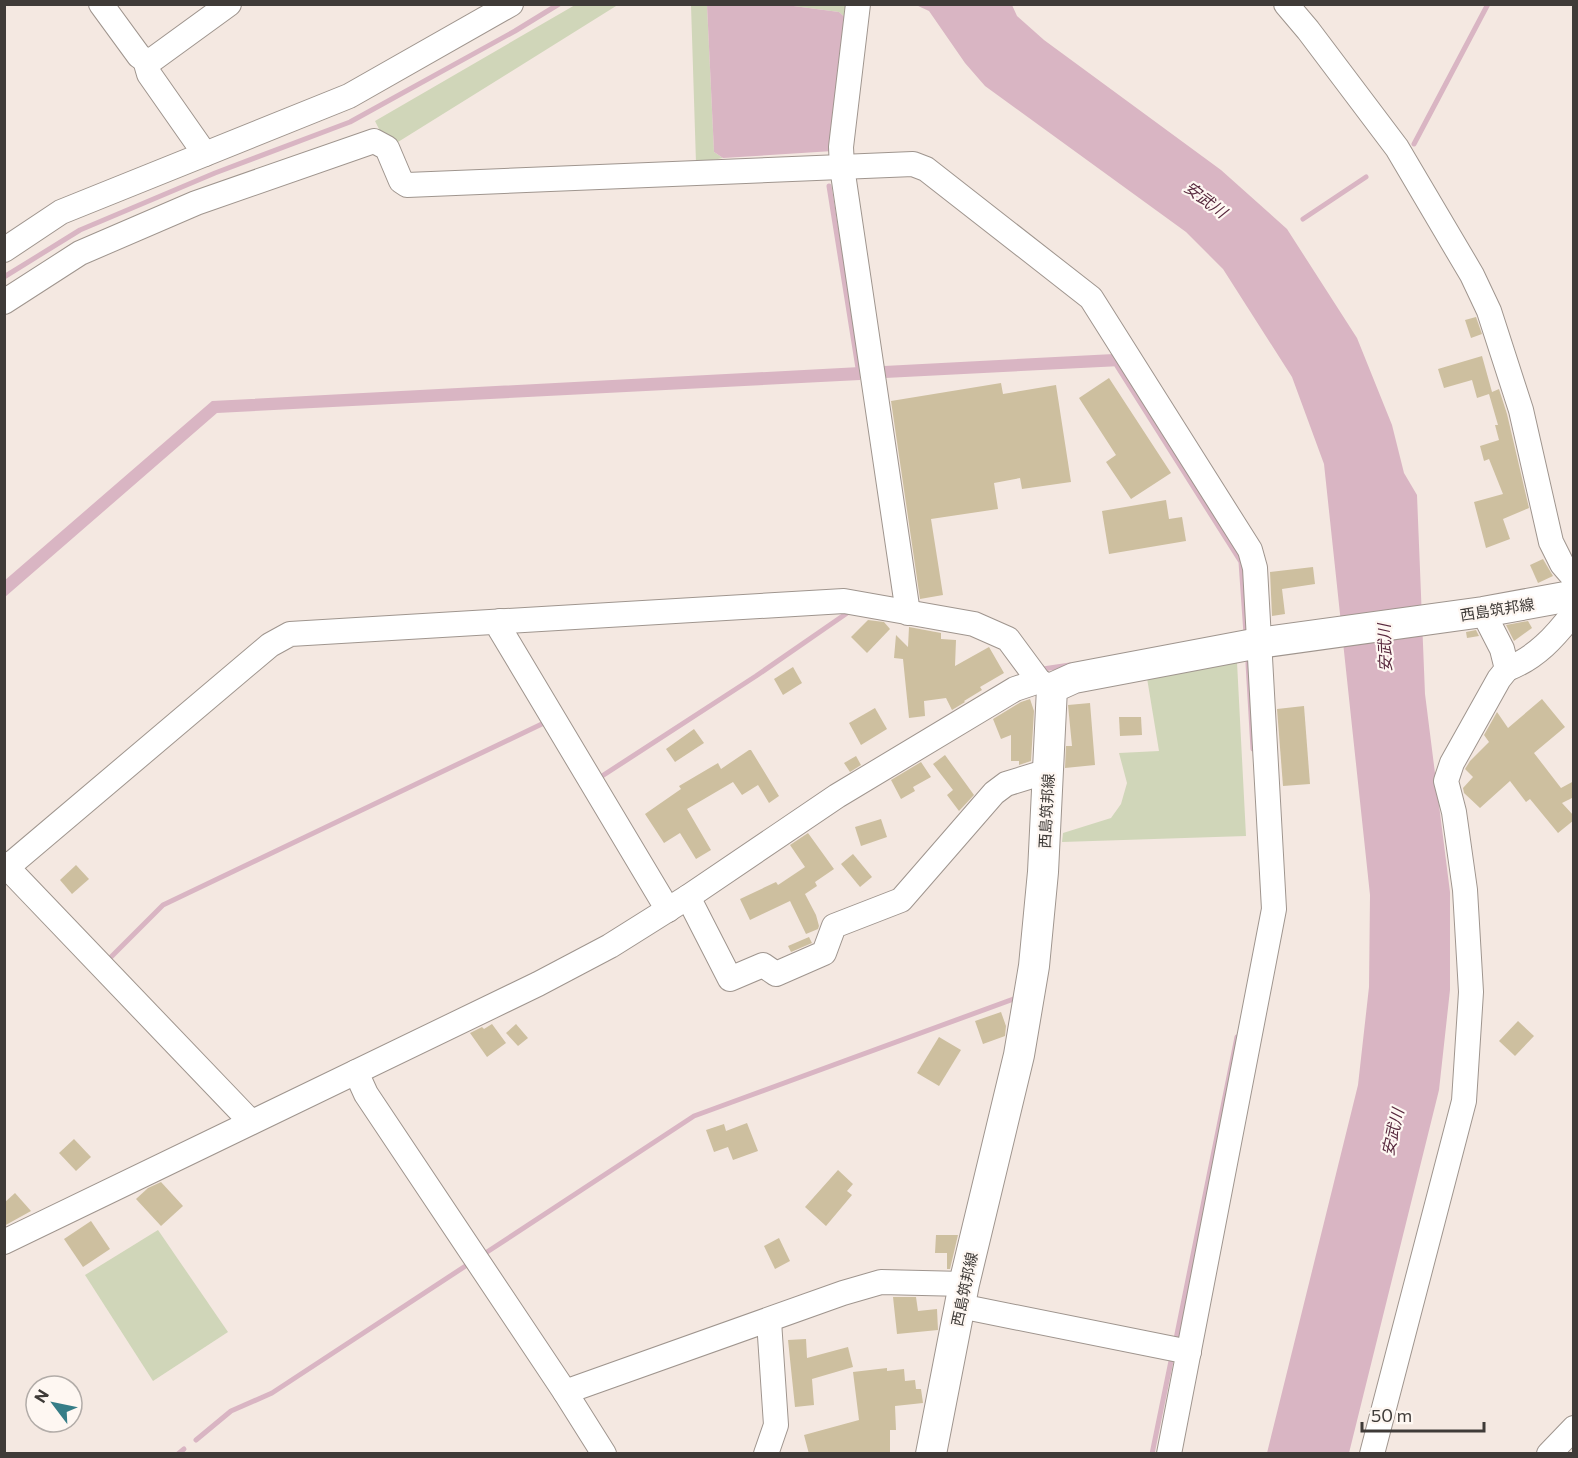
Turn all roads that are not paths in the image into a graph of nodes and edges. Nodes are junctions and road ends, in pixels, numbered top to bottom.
1 (101, 4) edge
2 (229, 4) edge
3 (511, 4) edge
4 (858, 4) edge
5 (1286, 4) edge
6 (145, 60) junction
7 (205, 154) junction
8 (842, 167) junction
9 (4, 250) edge
10 (4, 302) edge
11 (1574, 578) edge
12 (1574, 594) edge
13 (908, 612) junction
14 (1483, 612) junction
15 (1574, 612) edge
16 (500, 621) junction
17 (1259, 643) junction
18 (1507, 669) junction
19 (1045, 685) junction
20 (1048, 771) junction
21 (5, 867) edge
22 (678, 903) junction
23 (356, 1072) junction
24 (250, 1122) junction
25 (4, 1242) edge
26 (962, 1295) junction
27 (769, 1321) junction
28 (1189, 1352) junction
29 (565, 1392) junction
30 (1574, 1428) edge
31 (604, 1454) edge
32 (766, 1454) edge
33 (931, 1454) edge
34 (1169, 1454) edge
35 (1372, 1454) edge
36 (1549, 1454) edge

1 - 6 street
2 - 6 street
3 - 7 street
4 - 8 street
5 - 11 street
6 - 7 street
7 - 9 street
8 - 10 street
8 - 13 street
8 - 17 street
12 - 14 main road, 西島筑邦線
13 - 16 street
13 - 19 street
14 - 17 main road, 西島筑邦線
14 - 18 street
15 - 18 street
16 - 21 street
16 - 22 street
17 - 19 main road, 西島筑邦線
17 - 28 street
18 - 35 street
19 - 20 main road, 西島筑邦線
19 - 22 street
20 - 22 street
20 - 26 main road, 西島筑邦線
21 - 24 street
22 - 23 street
23 - 24 street
23 - 29 street
24 - 25 street
26 - 27 street
26 - 28 street
26 - 33 main road, 西島筑邦線
27 - 29 street
27 - 32 street
28 - 34 street
29 - 31 street
30 - 36 street

